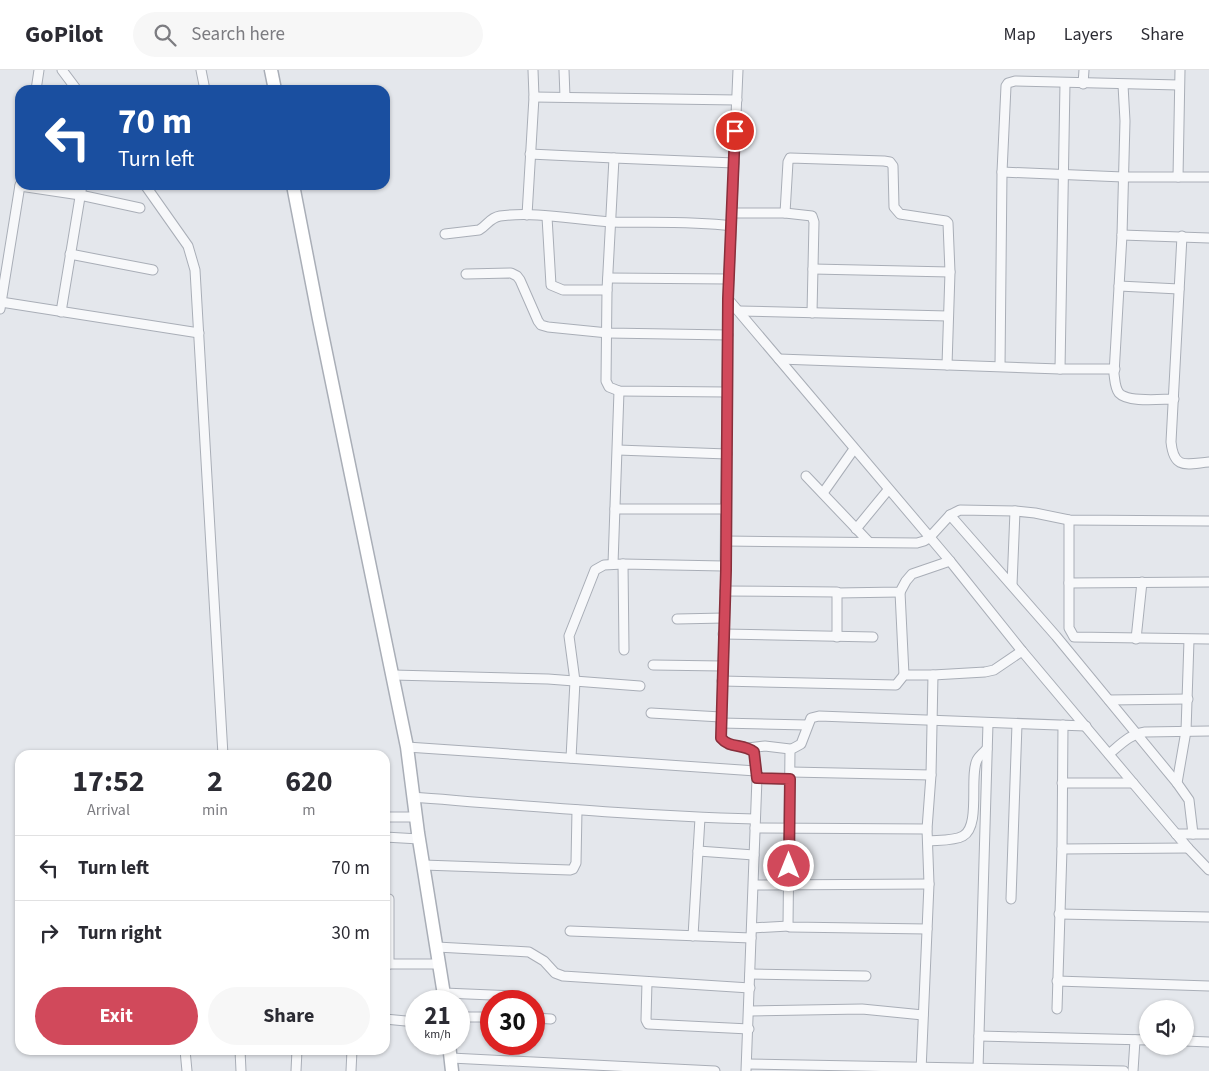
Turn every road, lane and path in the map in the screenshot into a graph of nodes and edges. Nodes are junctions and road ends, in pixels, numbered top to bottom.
1 (39, 70) edge
2 (62, 70) edge
3 (201, 70) edge
4 (271, 70) edge
5 (533, 70) edge
6 (564, 70) edge
7 (738, 70) edge
8 (1084, 70) edge
9 (1180, 70) edge
10 (1064, 83) junction
11 (1083, 84) junction
12 (37, 85) edge
13 (73, 85) edge
14 (204, 85) edge
15 (274, 85) edge
16 (1123, 85) junction
17 (1179, 85) junction
18 (534, 97) junction
19 (565, 97) junction
20 (736, 100) junction
21 (530, 154) junction
22 (614, 158) junction
23 (734, 162) junction
24 (1002, 172) junction
25 (1064, 175) junction
26 (1124, 177) junction
27 (1178, 177) junction
28 (1209, 177) edge
29 (19, 190) edge
30 (47, 190) edge
31 (81, 190) edge
32 (149, 190) edge
33 (294, 190) edge
34 (80, 195) junction
35 (140, 208) dead end
36 (732, 213) junction
37 (785, 213) junction
38 (527, 215) junction
39 (547, 217) junction
40 (612, 222) junction
41 (731, 226) junction
42 (445, 234) dead end
43 (1122, 236) junction
44 (1182, 236) junction
45 (1209, 238) edge
46 (70, 254) junction
47 (813, 269) junction
48 (153, 270) dead end
49 (950, 272) junction
50 (466, 274) dead end
51 (608, 278) junction
52 (729, 279) junction
53 (1119, 286) junction
54 (1179, 289) junction
55 (607, 290) junction
56 (1, 291) edge
57 (728, 299) junction
58 (1, 306) edge
59 (739, 311) junction
60 (61, 312) junction
61 (812, 313) junction
62 (948, 316) junction
63 (608, 332) junction
64 (199, 333) junction
65 (728, 335) junction
66 (779, 359) junction
67 (947, 365) junction
68 (1000, 366) junction
69 (1060, 369) junction
70 (1115, 369) junction
71 (619, 390) junction
72 (727, 392) junction
73 (1174, 399) junction
74 (854, 449) junction
75 (618, 450) junction
76 (727, 454) junction
77 (1209, 462) edge
78 (806, 476) dead end
79 (888, 490) junction
80 (823, 494) junction
81 (726, 509) junction
82 (615, 510) junction
83 (1015, 511) junction
84 (950, 515) junction
85 (1069, 520) junction
86 (1209, 521) edge
87 (856, 529) junction
88 (929, 538) junction
89 (726, 541) junction
90 (868, 541) junction
91 (950, 562) junction
92 (613, 564) junction
93 (623, 564) junction
94 (725, 568) junction
95 (1142, 582) junction
96 (1209, 582) edge
97 (1069, 583) junction
98 (1012, 585) junction
99 (725, 591) junction
100 (900, 592) junction
101 (837, 593) junction
102 (724, 618) junction
103 (677, 619) dead end
104 (723, 634) junction
105 (837, 637) junction
106 (873, 637) dead end
107 (1136, 639) junction
108 (1209, 639) edge
109 (1189, 640) junction
110 (624, 650) dead end
111 (1022, 651) junction
112 (652, 665) dead end
113 (722, 666) junction
114 (393, 675) junction
115 (904, 675) junction
116 (933, 676) junction
117 (575, 681) junction
118 (722, 681) junction
119 (640, 686) dead end
120 (1188, 699) junction
121 (1109, 700) junction
122 (651, 713) dead end
123 (721, 720) junction
124 (931, 720) junction
125 (988, 723) junction
126 (1017, 724) junction
127 (807, 725) junction
128 (1062, 725) junction
129 (1086, 726) junction
130 (1186, 731) junction
131 (1209, 731) edge
132 (1137, 733) junction
133 (407, 747) junction
134 (748, 748) junction
135 (790, 749) junction
136 (987, 749) junction
137 (223, 750) edge
138 (1109, 754) junction
139 (571, 758) junction
140 (757, 774) junction
141 (790, 775) junction
142 (931, 775) junction
143 (1062, 783) junction
144 (1133, 783) junction
145 (1177, 783) junction
146 (413, 797) junction
147 (577, 810) junction
148 (390, 816) edge
149 (416, 817) junction
150 (700, 818) junction
151 (755, 824) junction
152 (789, 828) junction
153 (927, 829) junction
154 (1176, 834) junction
155 (1193, 834) junction
156 (1209, 834) edge
157 (390, 837) edge
158 (419, 840) junction
159 (928, 841) junction
160 (1188, 848) junction
161 (1062, 849) junction
162 (698, 851) junction
163 (754, 854) junction
164 (423, 865) junction
165 (1209, 870) edge
166 (929, 884) junction
167 (754, 885) junction
168 (789, 886) junction
169 (1011, 899) dead end
170 (1058, 914) junction
171 (1209, 917) edge
172 (789, 926) junction
173 (752, 928) junction
174 (927, 929) junction
175 (570, 931) dead end
176 (693, 936) junction
177 (751, 938) junction
178 (437, 947) junction
179 (390, 964) edge
180 (439, 964) junction
181 (750, 974) junction
182 (866, 976) dead end
183 (1057, 981) junction
184 (647, 982) junction
185 (1209, 986) edge
186 (750, 988) junction
187 (443, 990) edge
188 (1057, 1009) dead end
189 (750, 1011) junction
190 (923, 1015) junction
191 (545, 1019) edge
192 (551, 1019) dead end
193 (390, 1020) edge
194 (405, 1021) edge
195 (749, 1029) junction
196 (979, 1036) junction
197 (1134, 1040) junction
198 (1139, 1040) edge
199 (1194, 1042) edge
200 (1209, 1042) edge
201 (185, 1055) edge
202 (240, 1055) edge
203 (297, 1055) edge
204 (352, 1055) edge
205 (452, 1065) edge
206 (747, 1067) edge
207 (921, 1069) edge
208 (978, 1069) junction
209 (1010, 1070) edge
210 (186, 1071) edge
211 (241, 1071) edge
212 (296, 1071) edge
213 (351, 1071) edge
214 (715, 1071) edge
215 (1124, 1071) edge
216 (1133, 1071) edge

1 - 12 street
2 - 13 street
3 - 14 street
4 - 15 street
5 - 18 street
6 - 19 street
7 - 20 street
8 - 11 street
9 - 17 street
10 - 11 street
10 - 24 street
10 - 25 street
11 - 16 street
16 - 17 street
16 - 26 street
17 - 27 street
18 - 19 street
18 - 21 street
19 - 20 street
20 - 23 street
21 - 22 street
21 - 38 street
22 - 23 street
22 - 40 street
23 - 36 street
24 - 25 street
24 - 68 street
25 - 26 street
25 - 69 street
26 - 27 street
26 - 43 street
27 - 28 street
29 - 56 street
30 - 34 street
31 - 34 street
32 - 64 street
33 - 114 street
34 - 35 street
34 - 46 street
36 - 37 street
36 - 41 street
37 - 47 street
37 - 49 street
38 - 39 street
38 - 42 street
39 - 40 street
39 - 55 street
40 - 41 street
40 - 51 street
41 - 52 street
43 - 44 street
43 - 53 street
44 - 45 street
44 - 54 street
46 - 48 street
46 - 60 street
47 - 49 street
47 - 61 street
49 - 62 street
50 - 63 street
51 - 52 street
51 - 55 street
52 - 57 street
53 - 54 street
53 - 70 street
54 - 73 street
55 - 63 street
56 - 58 street
57 - 59 street
57 - 65 street
58 - 60 street
59 - 61 street
59 - 66 street
60 - 64 street
61 - 62 street
62 - 67 street
63 - 65 street
63 - 71 street
64 - 137 street
65 - 72 street
66 - 67 street
66 - 74 street
67 - 68 street
68 - 69 street
69 - 70 street
70 - 73 street
71 - 72 street
71 - 75 street
72 - 76 street
73 - 77 street
74 - 79 street
74 - 80 street
75 - 76 street
75 - 82 street
76 - 81 street
78 - 80 street
79 - 87 street
79 - 88 street
80 - 87 street
81 - 82 street
81 - 89 street
82 - 92 street
83 - 84 street
83 - 85 street
83 - 98 street
84 - 88 street
84 - 98 street
85 - 86 street
85 - 97 street
87 - 90 street
88 - 90 street
88 - 91 street
89 - 90 street
89 - 94 street
91 - 100 street
91 - 111 street
92 - 93 street
92 - 117 street
93 - 94 street
93 - 110 street
94 - 99 street
95 - 96 street
95 - 97 street
95 - 107 street
97 - 107 street
98 - 121 street
99 - 101 street
99 - 102 street
100 - 101 street
100 - 115 street
101 - 105 street
102 - 103 street
102 - 104 street
104 - 105 street
104 - 113 street
105 - 106 street
107 - 109 street
108 - 109 street
109 - 120 street
111 - 116 street
111 - 129 street
112 - 113 street
113 - 118 street
114 - 117 street
114 - 133 street
115 - 116 street
115 - 118 street
116 - 124 street
117 - 119 street
117 - 139 street
118 - 123 street
120 - 121 street
120 - 130 street
121 - 132 street
122 - 123 street
123 - 127 street
123 - 134 street
124 - 125 street
124 - 127 street
124 - 142 street
125 - 126 street
125 - 136 street
126 - 128 street
126 - 169 street
127 - 135 street
128 - 129 street
128 - 143 street
129 - 138 street
130 - 131 street
130 - 132 street
130 - 145 street
132 - 138 street
132 - 145 street
133 - 139 street
133 - 146 street
134 - 135 street
134 - 140 street
135 - 141 street
136 - 159 street
136 - 196 street
138 - 144 street
139 - 140 street
140 - 141 street
140 - 151 street
141 - 142 street
141 - 152 street
142 - 153 street
143 - 144 street
143 - 161 street
144 - 154 street
145 - 155 street
146 - 147 street
146 - 149 street
147 - 150 street
147 - 164 street
148 - 149 street
149 - 158 street
150 - 151 street
150 - 162 street
151 - 152 street
151 - 163 street
152 - 153 street
152 - 168 street
153 - 159 street
154 - 155 street
154 - 160 street
155 - 156 street
157 - 158 street
158 - 164 street
159 - 166 street
160 - 161 street
160 - 165 street
161 - 170 street
162 - 163 street
162 - 176 street
163 - 167 street
164 - 178 street
166 - 168 street
166 - 174 street
167 - 168 street
167 - 173 street
168 - 172 street
170 - 171 street
170 - 183 street
172 - 173 street
172 - 174 street
173 - 177 street
174 - 190 street
175 - 176 street
176 - 177 street
177 - 181 street
178 - 180 street
178 - 184 street
179 - 180 street
180 - 187 street
181 - 182 street
181 - 186 street
183 - 185 street
183 - 188 street
184 - 186 street
184 - 195 street
186 - 189 street
189 - 190 street
189 - 195 street
190 - 207 street
191 - 192 street
193 - 194 street
195 - 206 street
196 - 197 street
196 - 208 street
197 - 198 street
197 - 216 street
199 - 200 street
201 - 210 street
202 - 211 street
203 - 212 street
204 - 213 street
205 - 214 street
206 - 207 street
207 - 208 street
208 - 209 street
209 - 215 street

